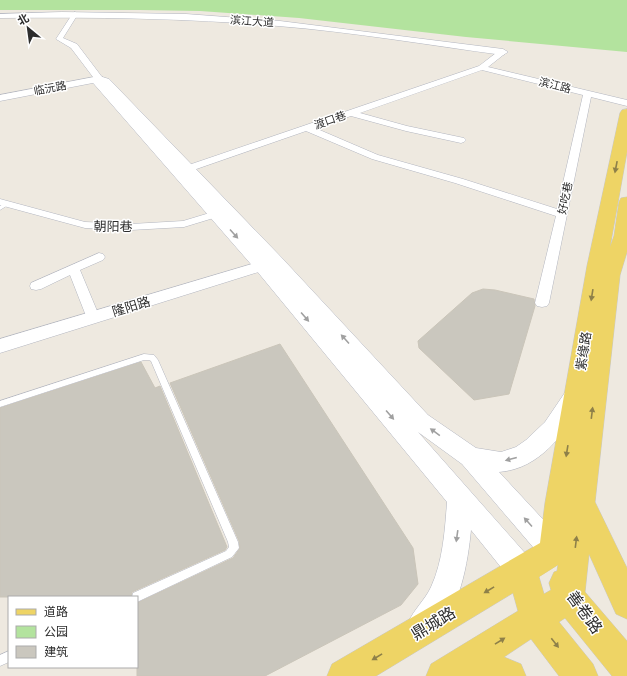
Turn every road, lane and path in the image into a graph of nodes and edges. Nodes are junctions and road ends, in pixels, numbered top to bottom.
1 (73, 16) junction
2 (0, 17) edge
3 (501, 54) joint
4 (482, 68) junction
5 (99, 79) junction
6 (588, 93) junction
7 (0, 98) edge
8 (627, 103) edge
9 (351, 113) junction
10 (627, 114) edge
11 (307, 128) junction
12 (461, 140) dead end
13 (183, 170) junction
14 (627, 202) edge
15 (2, 205) edge
16 (221, 212) junction
17 (561, 214) junction
18 (99, 257) dead end
19 (262, 266) junction
20 (74, 270) junction
21 (36, 286) dead end
22 (542, 303) dead end
23 (93, 318) junction
24 (0, 346) edge
25 (576, 394) junction
26 (0, 404) edge
27 (470, 457) junction
28 (460, 497) junction
29 (581, 502) junction
30 (554, 551) junction
31 (522, 570) junction
32 (138, 597) edge
33 (570, 597) junction
34 (627, 603) edge
35 (536, 619) junction
36 (414, 634) junction
37 (627, 667) edge
38 (448, 673) edge
39 (344, 676) edge
40 (509, 676) edge
41 (581, 676) edge

1 - 2 street, 滨江大道
1 - 3 street, 滨江大道
1 - 5 street
3 - 4 street, 渡口巷
4 - 6 street, 滨江路
4 - 9 street, 渡口巷
5 - 7 street, 临沅路
5 - 13 main road
6 - 8 street, 滨江路
6 - 17 street, 好吃巷
9 - 11 street, 渡口巷
9 - 12 street
10 -> 25 main road, 紫缘路
11 - 13 street, 渡口巷
11 - 17 street
13 - 16 main road
29 -> 14 main road, 紫缘路
15 - 16 street, 朝阳巷
16 -> 19 main road
27 -> 16 main road
17 - 22 street, 好吃巷
18 - 20 street
19 - 23 street, 隆阳路
19 -> 28 main road
20 - 21 street
20 - 23 street
23 - 24 street, 隆阳路
25 -> 27 main road
25 -> 30 main road, 紫缘路
26 - 32 lane
30 -> 27 main road
28 - 31 main road
28 -> 36 main road
33 -> 29 main road, 紫缘路
29 - 34 main road
30 - 31 main road
30 - 33 main road, 善卷路
31 - 35 main road
31 -> 36 main road, 鼎城路
33 - 35 main road
33 - 37 main road, 善卷路
38 -> 35 main road
35 -> 41 main road
36 -> 39 main road, 鼎城路
38 - 40 main road

